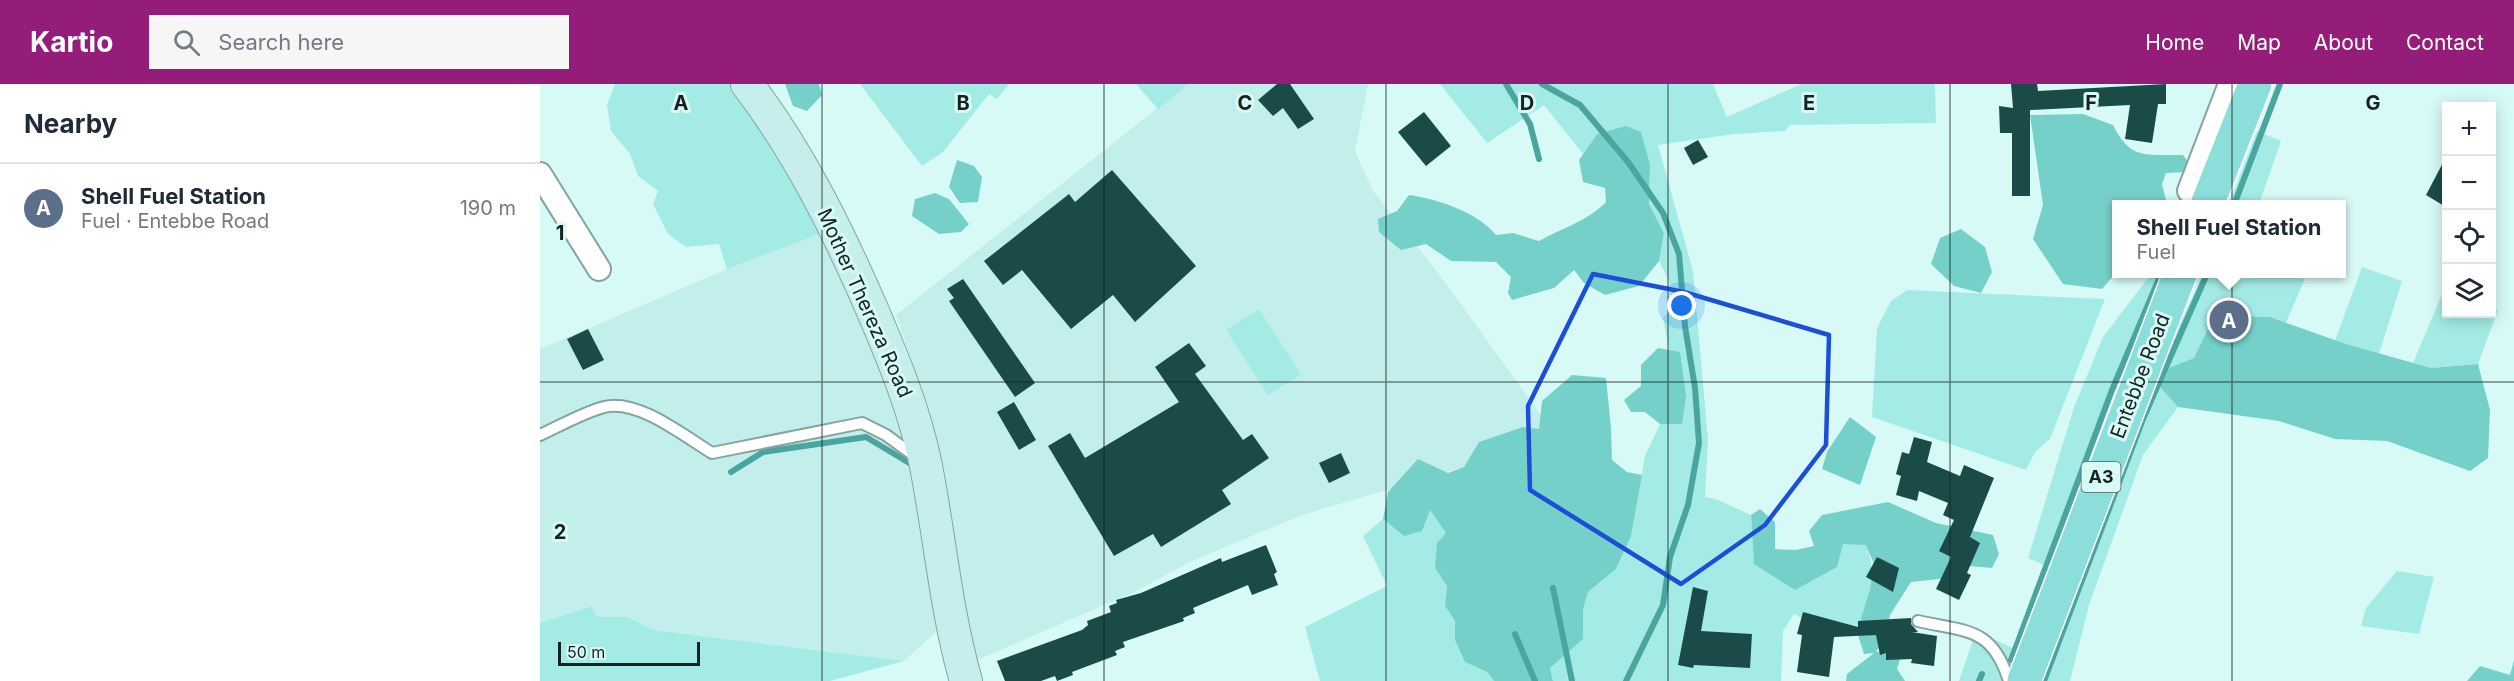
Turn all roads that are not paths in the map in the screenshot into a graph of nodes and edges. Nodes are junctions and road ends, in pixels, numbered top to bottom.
1 (747, 84) edge
2 (2230, 84) edge
3 (2255, 84) edge
4 (540, 174) edge
5 (2198, 197) edge
6 (599, 269) dead end
7 (2178, 278) edge
8 (540, 435) edge
9 (926, 464) junction
10 (1918, 621) dead end
11 (966, 681) edge
12 (2009, 681) edge
13 (2024, 681) edge

1 - 9 street, Mother Thereza Road
2 - 5 street
3 - 5 main road
4 - 6 street
7 - 13 main road, Entebbe Road / A3
8 - 9 lane
9 - 11 street, Mother Thereza Road
10 - 12 lane

